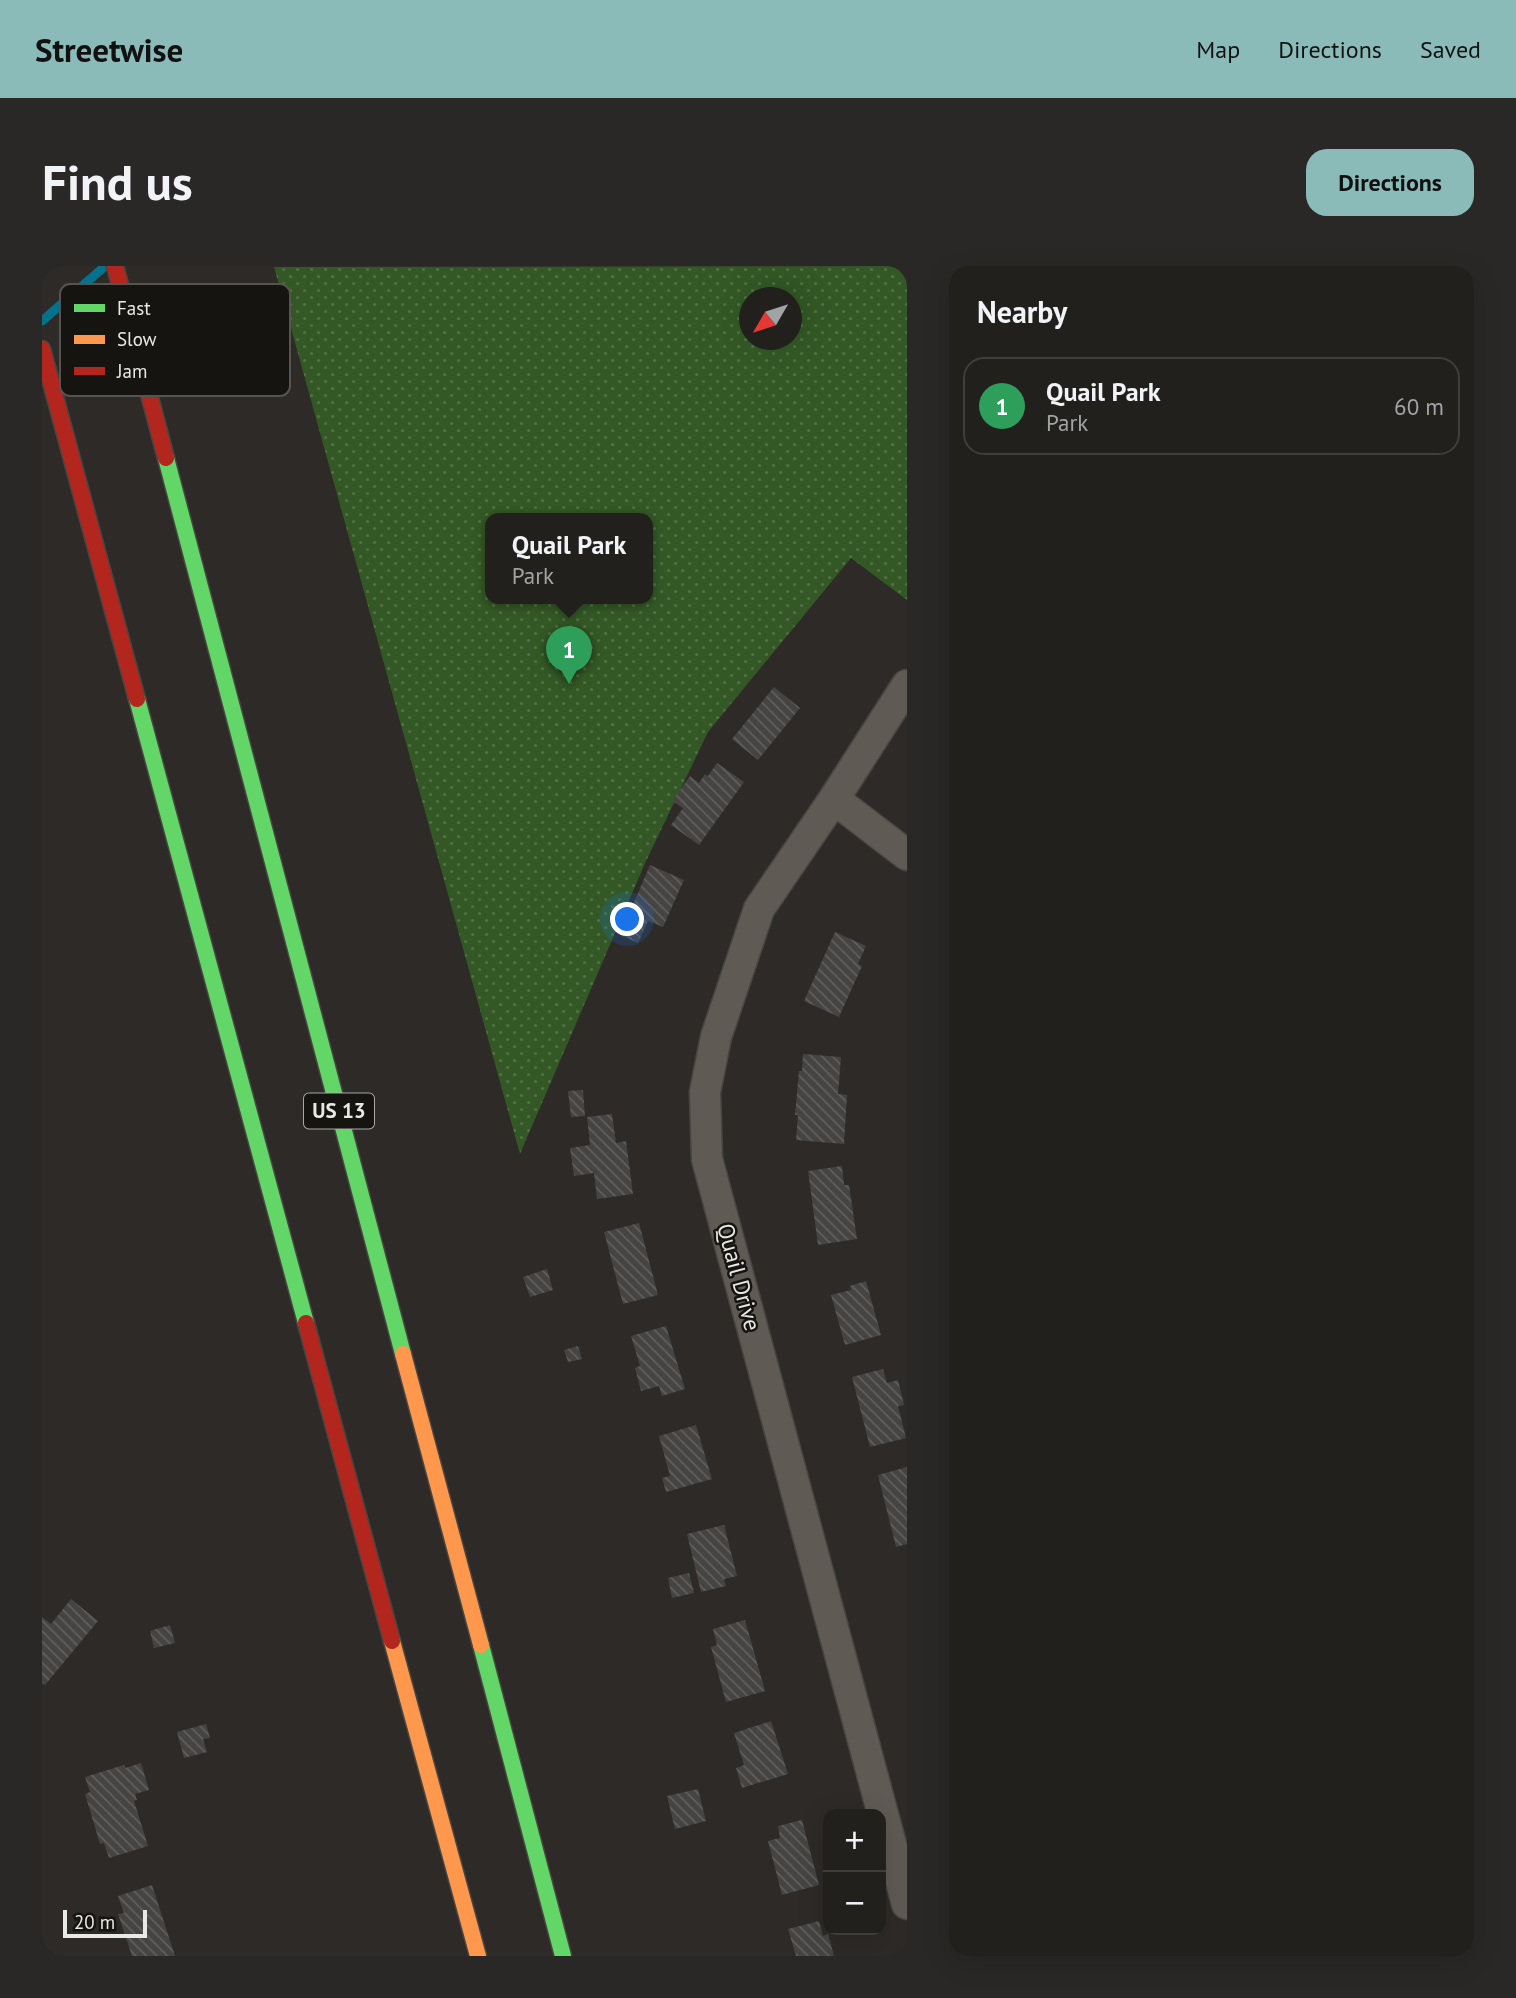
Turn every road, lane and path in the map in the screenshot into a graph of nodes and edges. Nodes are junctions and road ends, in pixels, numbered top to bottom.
1 (115, 266) edge
2 (120, 284) edge
3 (42, 349) edge
4 (149, 396) edge
5 (907, 684) edge
6 (834, 799) junction
7 (907, 855) edge
8 (907, 1904) edge
9 (478, 1956) edge
10 (563, 1956) edge

1 - 2 highway, US 13
3 - 9 highway
4 - 10 highway, US 13
5 - 6 street, Quail Drive
6 - 7 street
6 - 8 street, Quail Drive

